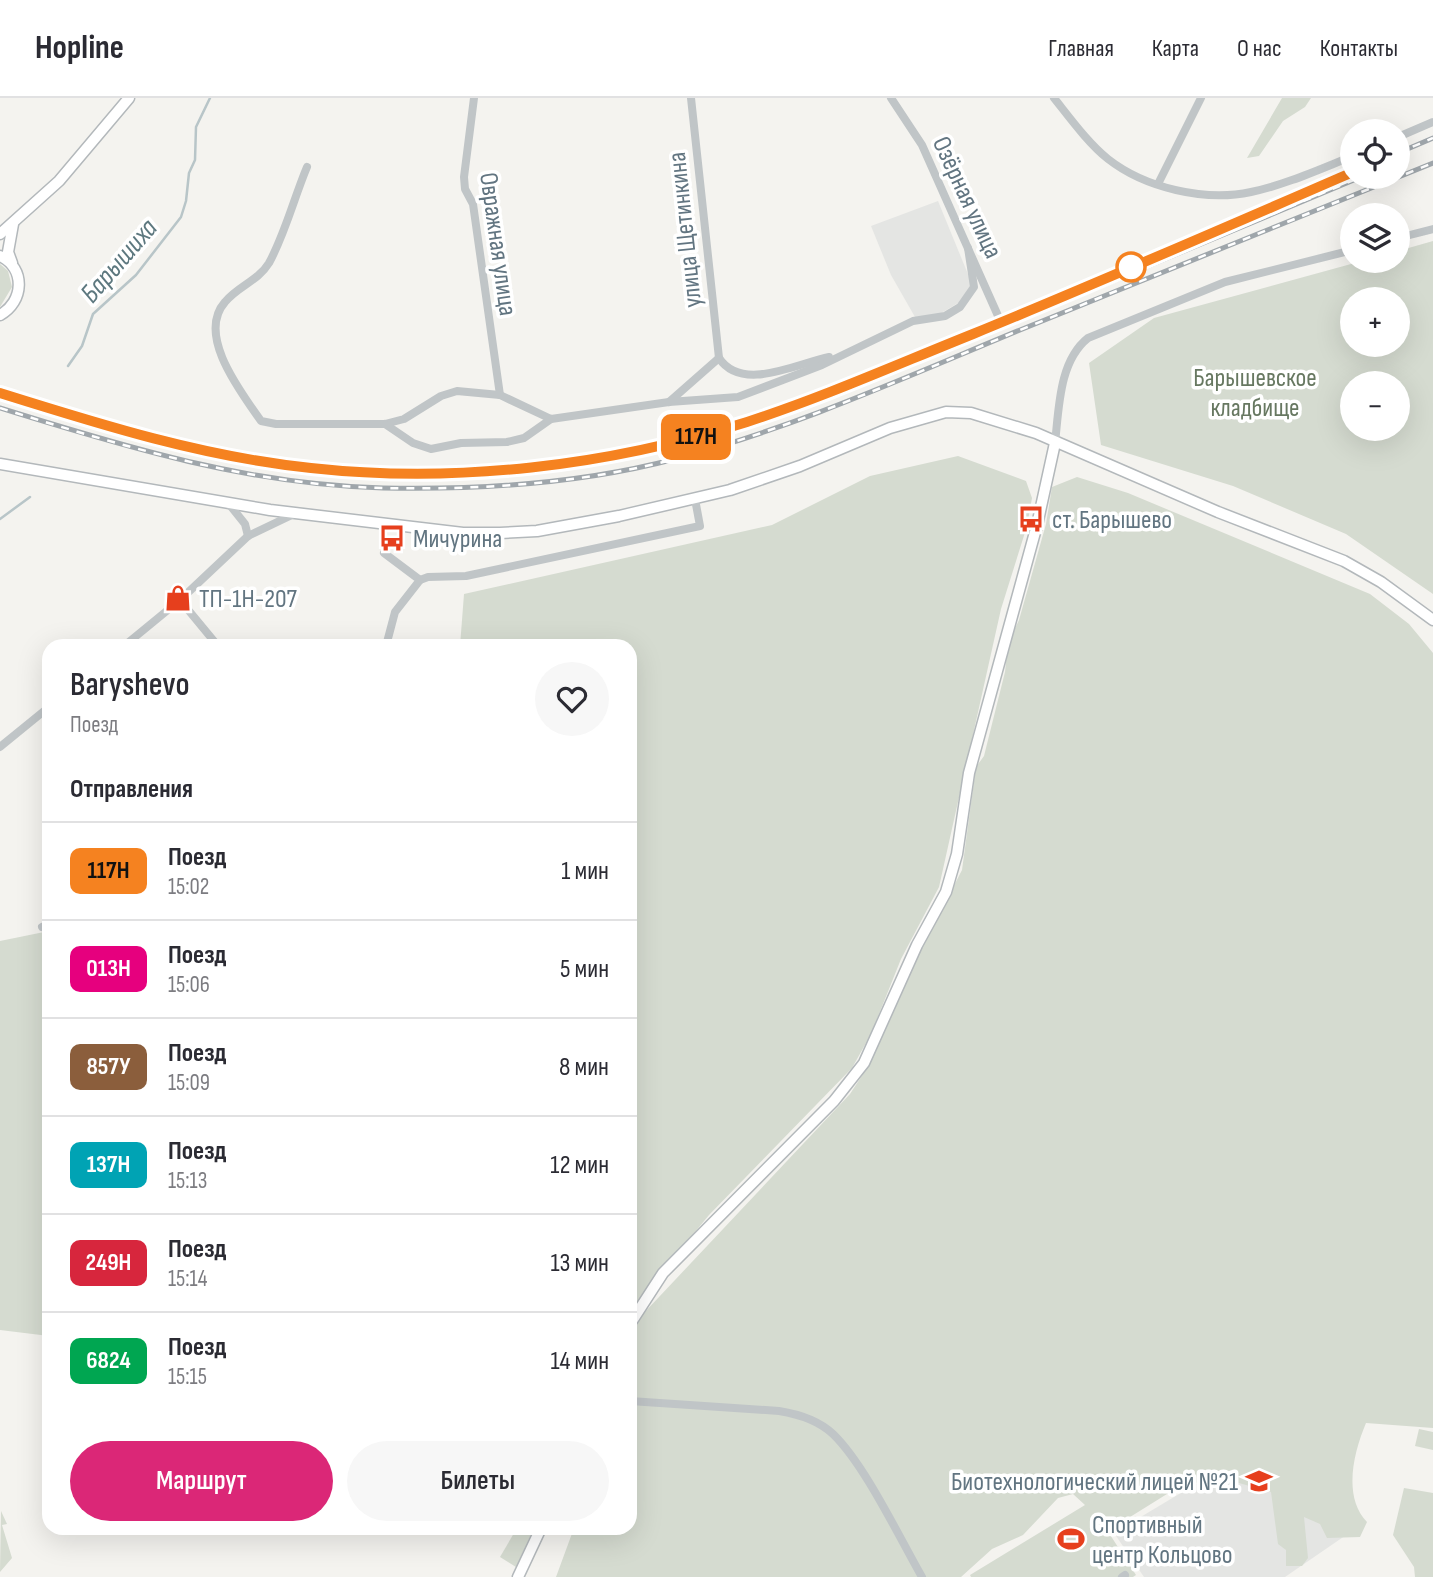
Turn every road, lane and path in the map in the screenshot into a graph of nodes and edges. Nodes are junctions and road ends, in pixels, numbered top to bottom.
1 (129, 98) edge
2 (474, 98) edge
3 (691, 98) edge
4 (891, 98) edge
5 (1054, 98) edge
6 (1201, 98) edge
7 (1433, 122) edge
8 (1410, 132) edge
9 (1340, 161) edge
10 (306, 167) dead end
11 (1158, 184) junction
12 (15, 221) junction
13 (1433, 229) edge
14 (0, 234) edge
15 (1410, 235) edge
16 (968, 248) junction
17 (1340, 253) edge
18 (0, 256) edge
19 (14, 267) junction
20 (0, 315) edge
21 (999, 318) dead end
22 (840, 355) junction
23 (719, 358) junction
24 (500, 395) junction
25 (669, 402) junction
26 (551, 419) junction
27 (385, 424) junction
28 (1055, 443) junction
29 (3, 463) edge
30 (695, 499) junction
31 (229, 504) junction
32 (296, 513) junction
33 (248, 536) junction
34 (384, 553) dead end
35 (420, 580) junction
36 (180, 600) junction
37 (1433, 620) edge
38 (133, 639) edge
39 (212, 639) edge
40 (388, 639) edge
41 (42, 713) edge
42 (0, 747) edge
43 (637, 1313) edge
44 (637, 1401) edge
45 (538, 1535) edge
46 (519, 1577) edge
47 (922, 1577) edge

1 - 12 main road
2 - 24 street, Овражная улица
3 - 23 street, улица Щетинкина
4 - 16 street, Озёрная улица
5 - 11 street
6 - 11 street
7 - 8 street
9 - 11 street
10 - 27 street
12 - 14 main road
12 - 19 main road
13 - 15 street
16 - 21 street, Озёрная улица
16 - 22 street
17 - 28 street
18 - 19 main road
19 - 20 main road
22 - 23 street
22 - 25 street
23 - 25 street
24 - 26 street
24 - 27 street
25 - 26 street
26 - 27 street
28 - 30 main road
28 - 37 main road
28 - 43 main road
29 - 31 main road
30 - 32 main road
30 - 35 street
31 - 32 main road
31 - 33 street
32 - 33 street
33 - 36 street
34 - 35 street
35 - 40 street
36 - 38 street
36 - 39 street
41 - 42 street
44 - 47 street
45 - 46 main road

